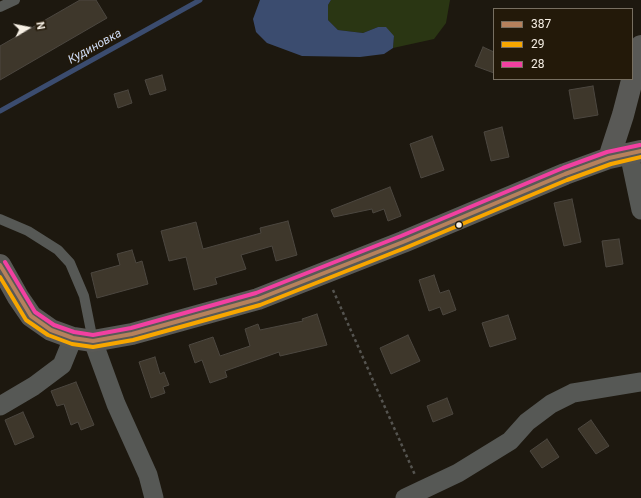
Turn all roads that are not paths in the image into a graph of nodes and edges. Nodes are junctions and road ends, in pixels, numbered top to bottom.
1 (15, 0) edge
2 (0, 8) edge
3 (641, 46) edge
4 (633, 74) edge
5 (631, 80) edge
6 (635, 152) edge
7 (609, 158) junction
8 (641, 210) edge
9 (0, 219) edge
10 (0, 265) edge
11 (83, 340) junction
12 (641, 382) edge
13 (0, 406) edge
14 (414, 494) edge
15 (154, 498) edge

1 - 2 lane
3 - 4 main road
5 - 7 main road
6 - 7 main road
6 - 8 street
7 - 11 main road
9 - 11 lane
10 - 11 main road
11 - 13 street
11 - 15 street
12 - 14 street

